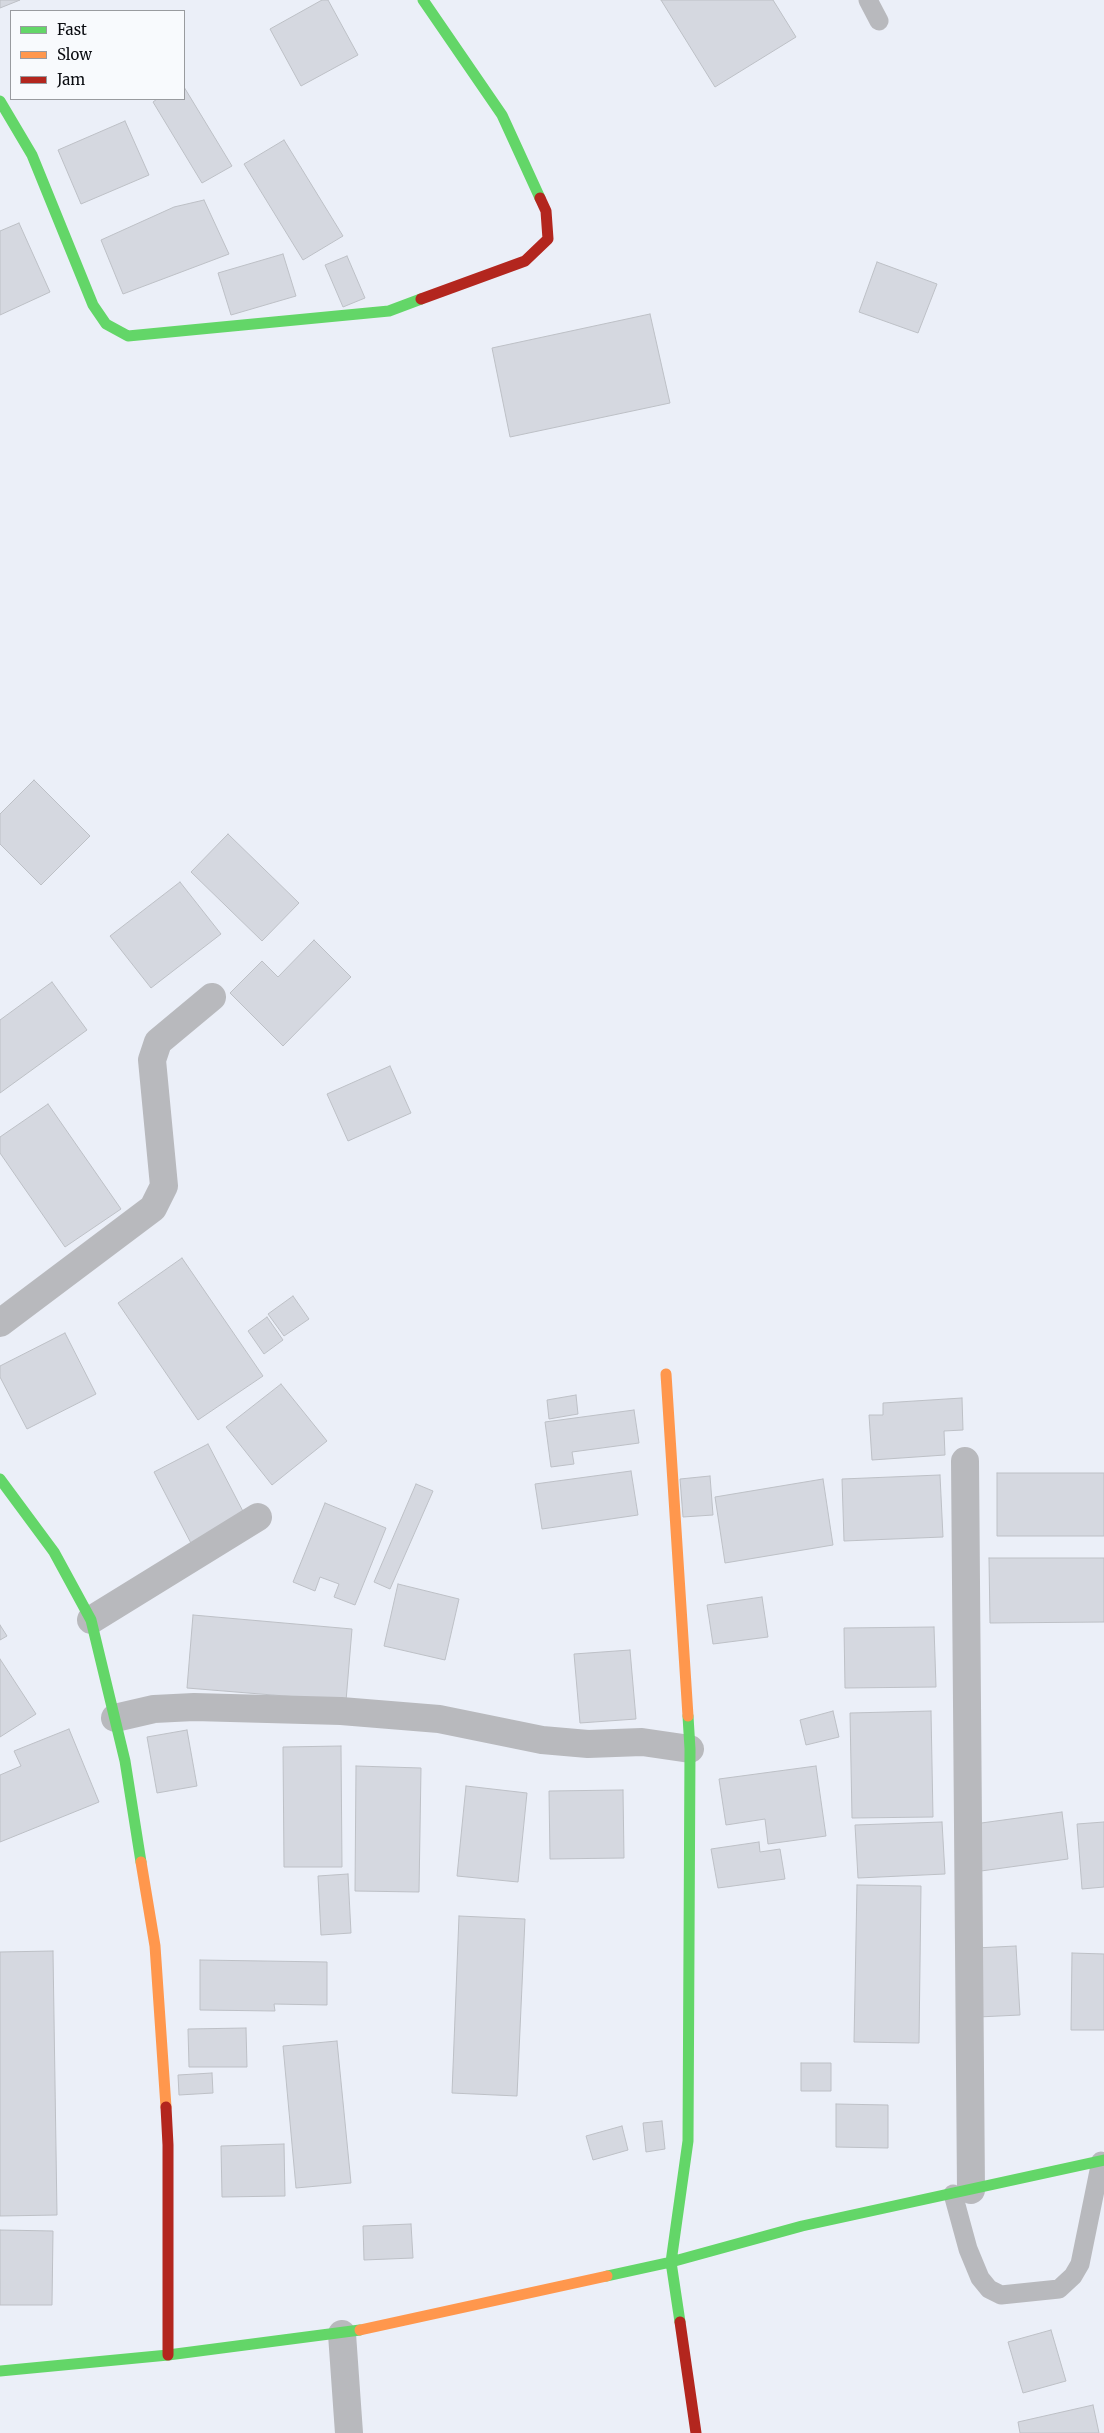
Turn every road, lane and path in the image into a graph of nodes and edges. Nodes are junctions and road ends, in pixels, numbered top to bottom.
1 (423, 0) edge
2 (868, 0) edge
3 (879, 21) dead end
4 (0, 102) edge
5 (212, 997) dead end
6 (0, 1323) edge
7 (666, 1374) dead end
8 (965, 1461) dead end
9 (0, 1478) edge
10 (258, 1518) dead end
11 (91, 1620) junction
12 (115, 1718) junction
13 (690, 1749) junction
14 (1102, 2161) edge
15 (962, 2192) junction
16 (671, 2262) junction
17 (342, 2334) junction
18 (168, 2355) junction
19 (0, 2371) edge
20 (348, 2433) edge
21 (696, 2433) edge

1 - 4 street
2 - 3 lane
5 - 6 street
7 - 13 street
8 - 15 street
9 - 11 street
10 - 11 street
11 - 12 street
12 - 13 street
12 - 18 street
13 - 16 street
14 - 15 street
14 - 15 lane
15 - 16 street
16 - 17 street
16 - 21 street
17 - 18 street
17 - 20 street
18 - 19 street

